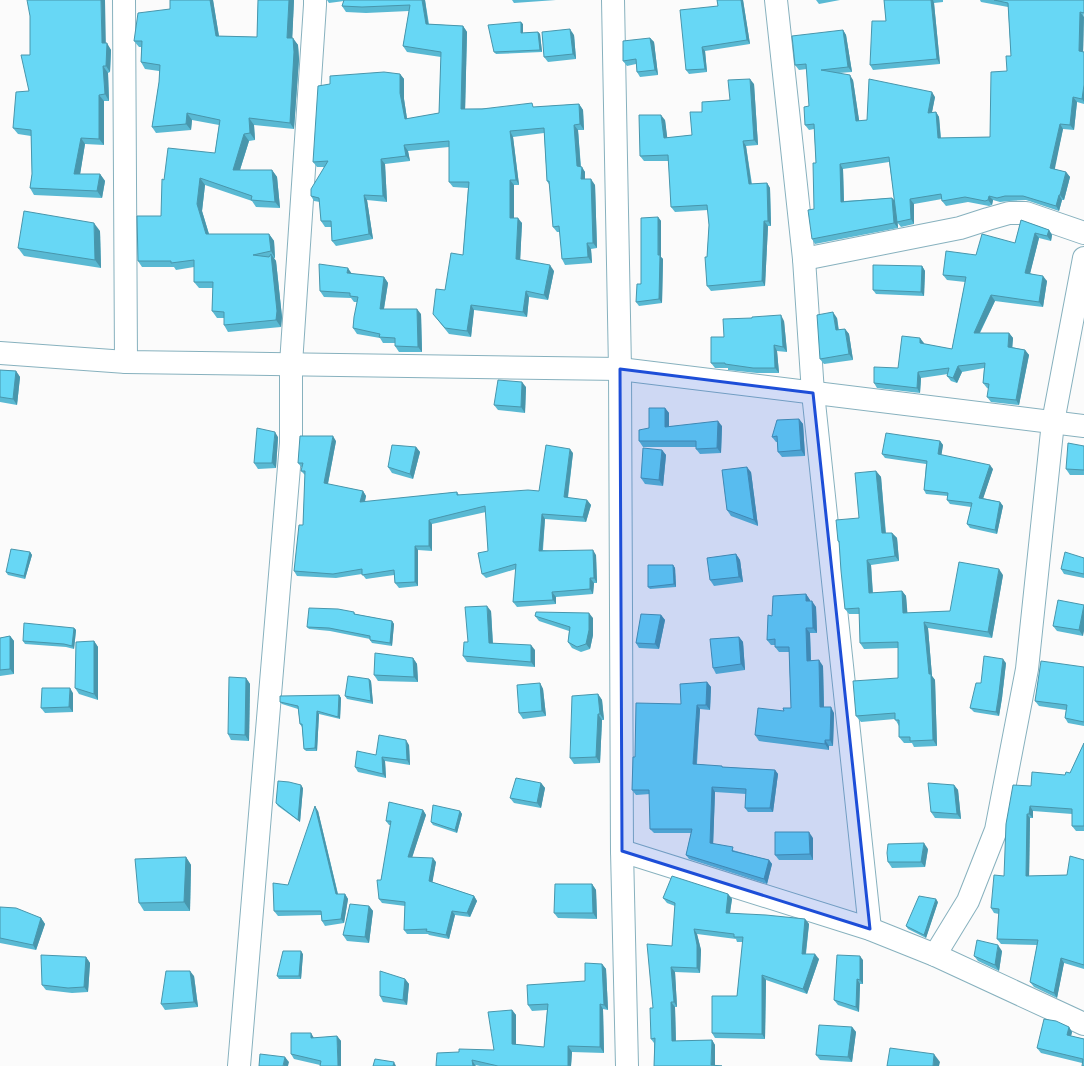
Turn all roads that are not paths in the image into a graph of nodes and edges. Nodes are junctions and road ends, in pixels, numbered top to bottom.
1 (124, 0) edge
2 (314, 0) edge
3 (613, 0) edge
4 (776, 0) edge
5 (1084, 233) edge
6 (1084, 258) edge
7 (804, 259) junction
8 (0, 353) edge
9 (126, 362) junction
10 (291, 364) junction
11 (620, 369) junction
12 (813, 393) junction
13 (1053, 422) junction
14 (1084, 426) edge
15 (622, 851) junction
16 (870, 929) junction
17 (935, 955) junction
18 (1084, 1024) edge
19 (239, 1066) edge
20 (627, 1066) edge

1 - 9 street
2 - 10 street
3 - 11 street
4 - 7 street
5 - 7 street
6 - 13 street
7 - 12 street
8 - 9 street
9 - 10 street
10 - 11 street
10 - 19 street
11 - 12 street
11 - 15 street
12 - 13 street
12 - 16 street
13 - 14 street
13 - 17 street
15 - 16 street
15 - 20 street
16 - 17 street
17 - 18 street

